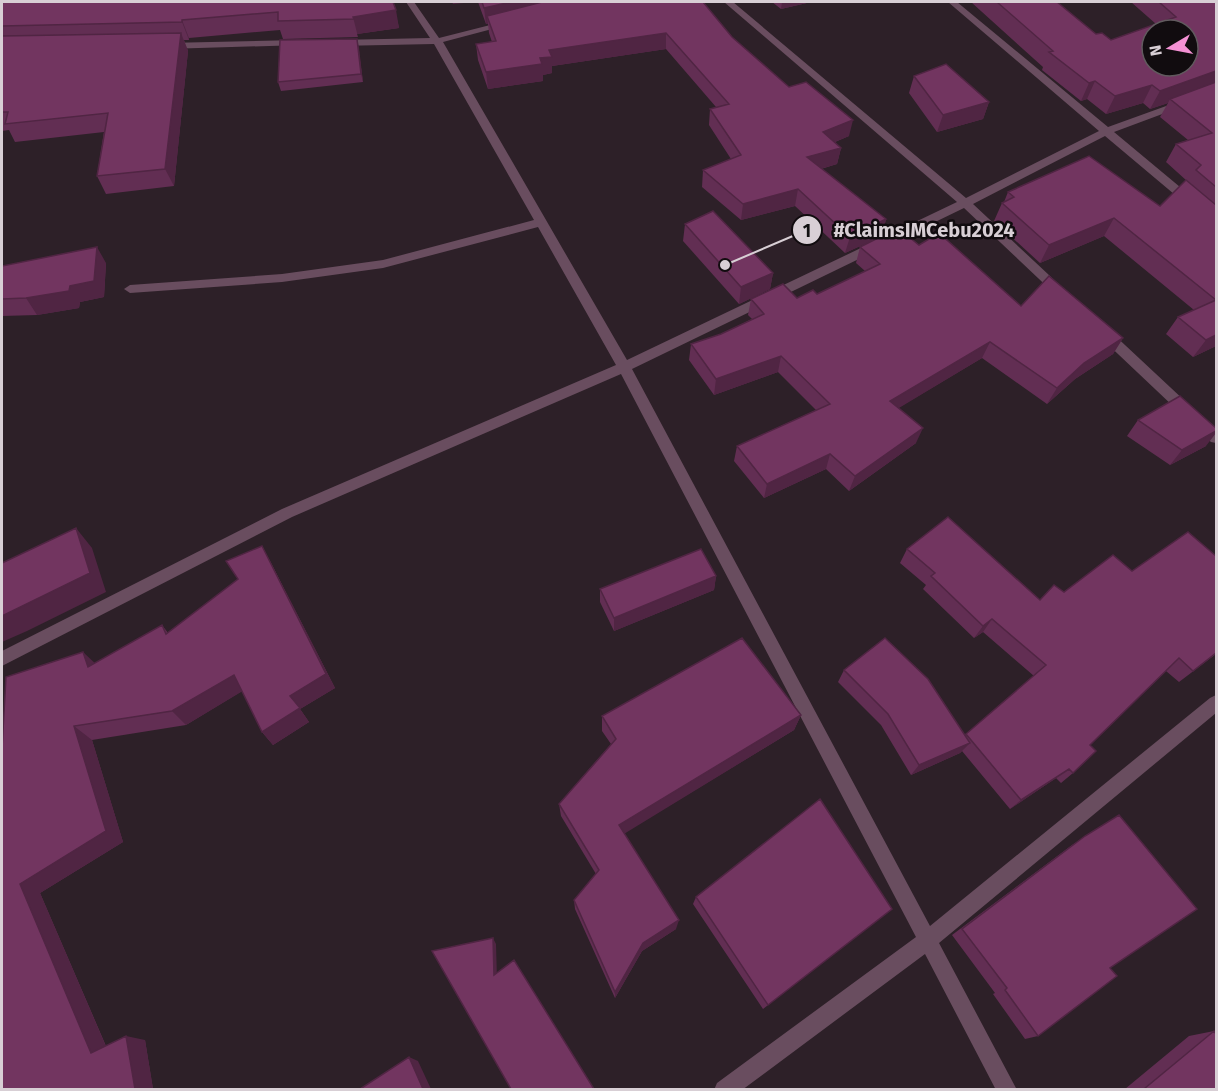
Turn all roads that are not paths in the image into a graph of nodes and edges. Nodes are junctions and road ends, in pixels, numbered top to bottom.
1 (410, 2) edge
2 (728, 2) edge
3 (952, 2) edge
4 (516, 21) edge
5 (438, 41) junction
6 (308, 43) edge
7 (332, 43) edge
8 (155, 46) edge
9 (1216, 91) edge
10 (1107, 131) junction
11 (965, 203) junction
12 (541, 222) junction
13 (1216, 223) edge
14 (130, 289) dead end
15 (1069, 301) edge
16 (1095, 325) edge
17 (624, 367) junction
18 (1216, 438) edge
19 (2, 659) edge
20 (1216, 703) edge
21 (928, 940) junction
22 (724, 1089) edge
23 (1007, 1089) edge

1 - 5 street
2 - 11 street
3 - 10 street
4 - 5 street
5 - 7 street
5 - 12 street
6 - 8 street
9 - 10 street
10 - 11 street
10 - 13 street
11 - 15 street
11 - 17 street
12 - 14 street
12 - 17 street
16 - 18 street
17 - 19 street
17 - 21 street
20 - 21 street
21 - 22 street
21 - 23 street

